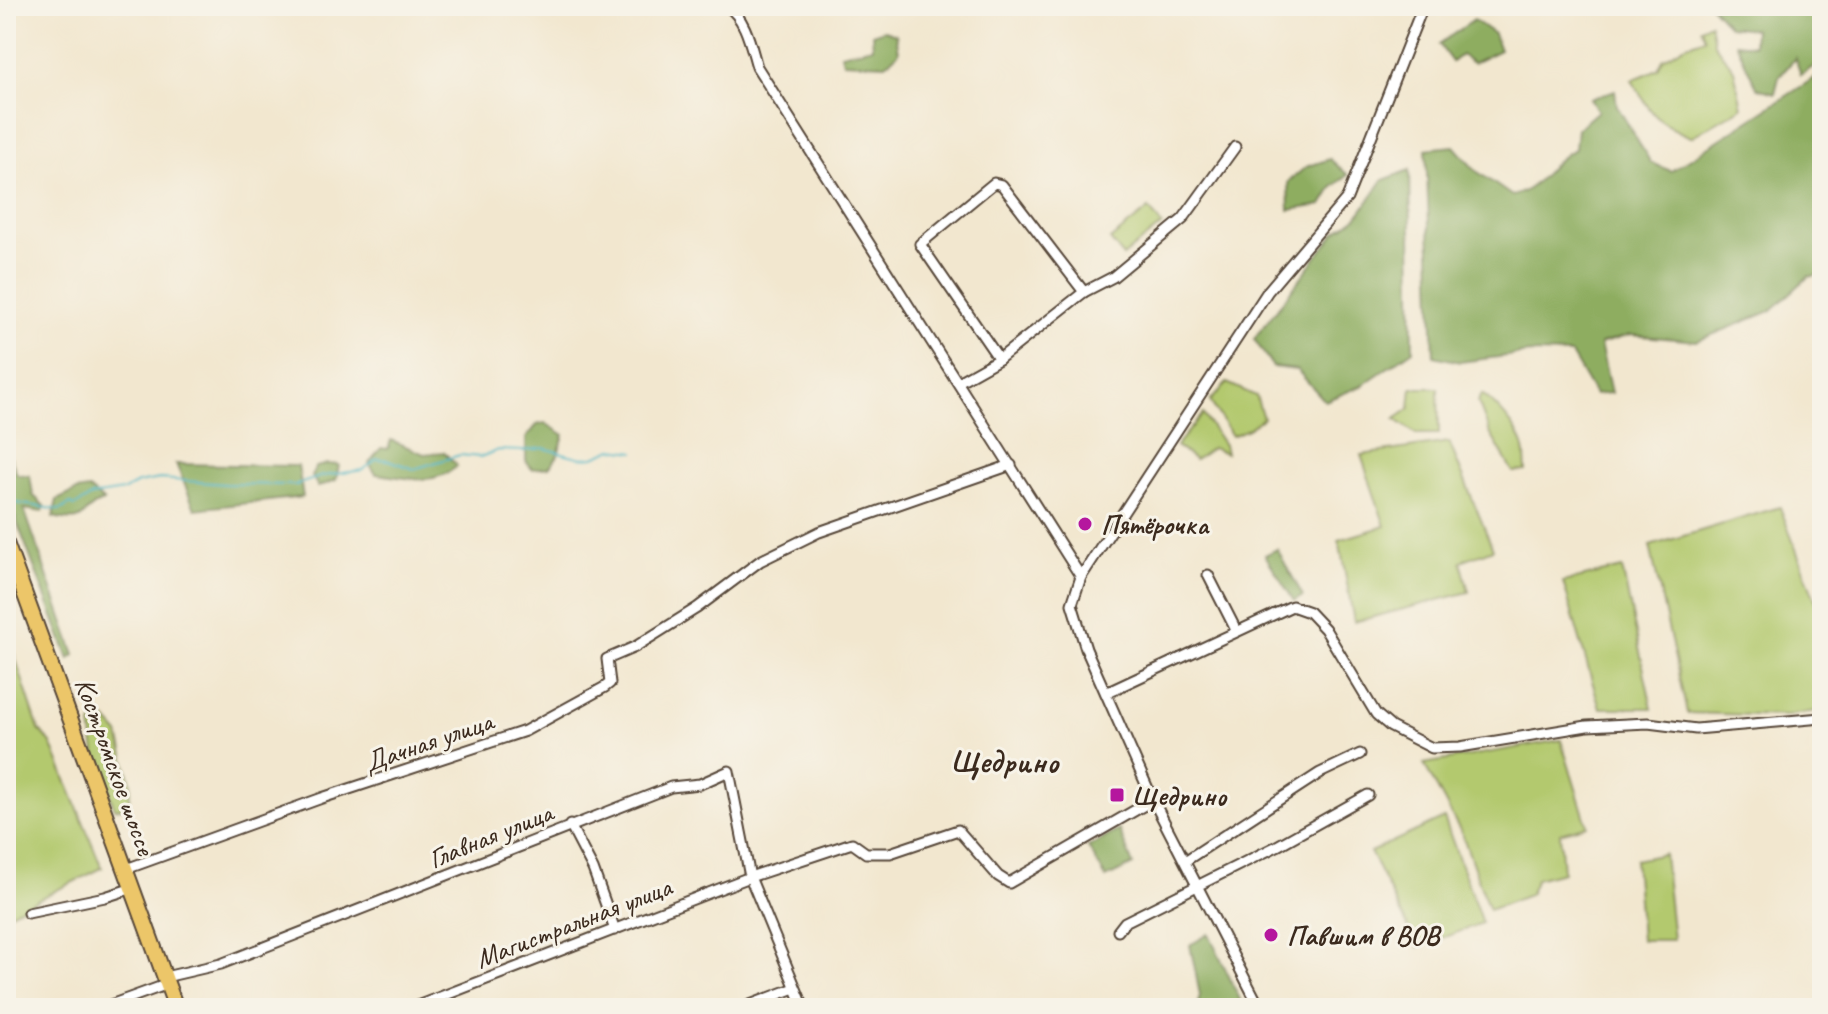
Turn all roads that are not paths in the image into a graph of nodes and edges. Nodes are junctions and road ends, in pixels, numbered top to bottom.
1 (727, 6) edge
2 (1423, 6) edge
3 (1235, 147) dead end
4 (1084, 292) junction
5 (999, 359) junction
6 (958, 382) junction
7 (1011, 465) junction
8 (6, 543) edge
9 (1208, 575) dead end
10 (1081, 577) junction
11 (1236, 630) junction
12 (1106, 693) junction
13 (1822, 718) edge
14 (1360, 754) dead end
15 (1368, 795) dead end
16 (1153, 800) junction
17 (570, 825) junction
18 (1185, 861) junction
19 (126, 869) junction
20 (750, 877) junction
21 (1199, 886) junction
22 (133, 888) junction
23 (28, 913) dead end
24 (615, 930) junction
25 (1118, 931) dead end
26 (166, 980) junction
27 (795, 988) junction
28 (102, 1008) edge
29 (176, 1008) edge
30 (412, 1008) edge
31 (742, 1008) edge
32 (804, 1008) edge
33 (1260, 1008) edge

1 - 6 street
2 - 10 street
3 - 4 street
4 - 5 street
4 - 5 street
5 - 6 street
6 - 7 street
7 - 10 street
7 - 19 street, Дачная улица
8 - 19 highway, Костромское шоссе
9 - 11 street
10 - 12 street
11 - 12 street
11 - 13 street
12 - 16 street
14 - 18 street
15 - 21 street
16 - 18 street
16 - 20 street, Магистральная улица
17 - 20 street, Главная улица
17 - 24 street
17 - 26 street, Главная улица
18 - 21 street
19 - 22 highway, Костромское шоссе
20 - 24 street, Магистральная улица
20 - 27 street
21 - 25 street
21 - 33 street
22 - 23 street
22 - 26 highway, Костромское шоссе
24 - 30 street, Магистральная улица
26 - 28 street, Главная улица
26 - 29 highway, Костромское шоссе
27 - 31 street
27 - 32 street

